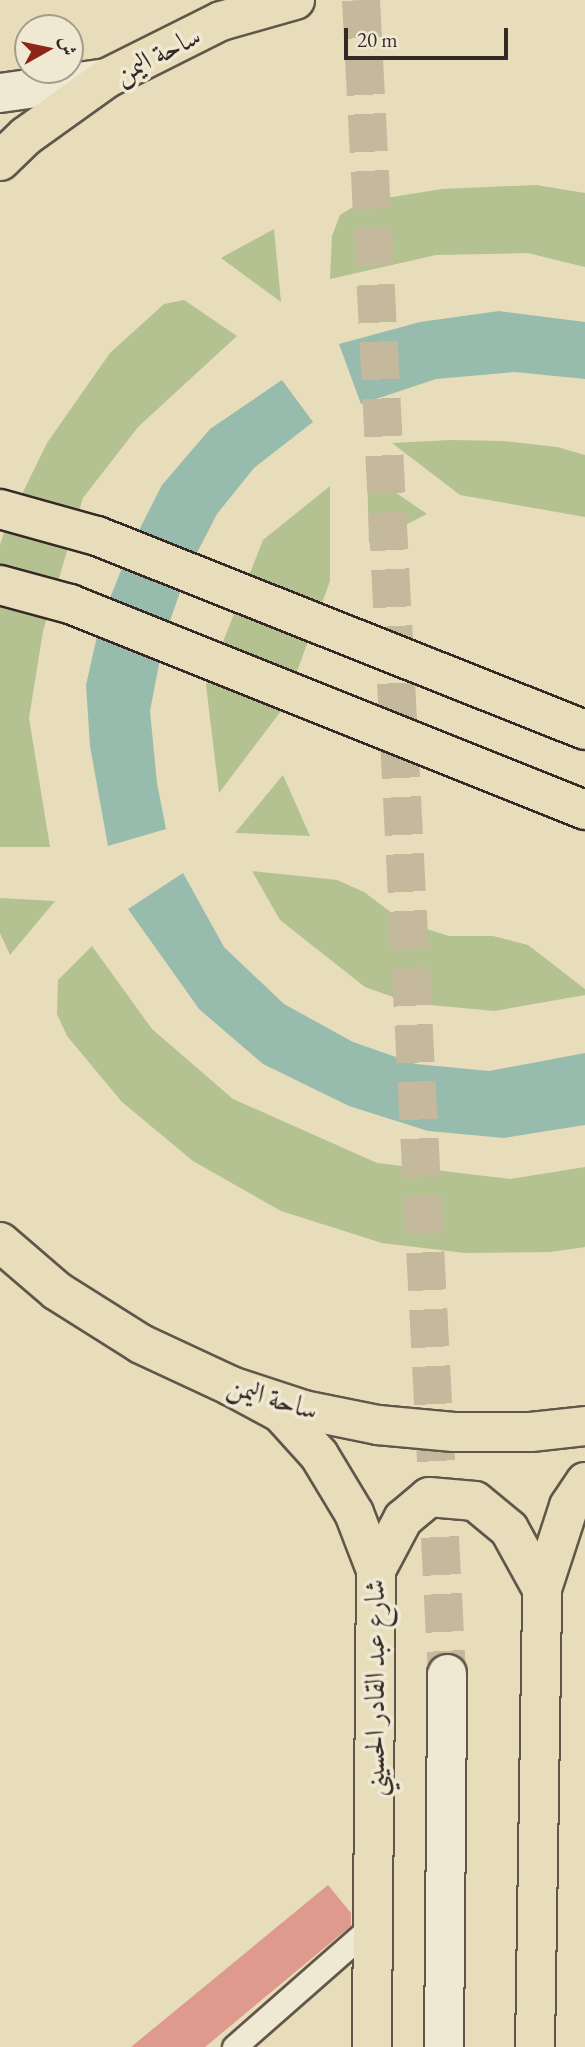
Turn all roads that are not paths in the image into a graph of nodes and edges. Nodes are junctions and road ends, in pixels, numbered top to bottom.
1 (295, 0) edge
2 (107, 78) junction
3 (0, 93) edge
4 (0, 161) edge
5 (0, 509) edge
6 (0, 585) edge
7 (585, 730) edge
8 (585, 810) edge
9 (0, 1242) edge
10 (232, 1387) junction
11 (585, 1426) edge
12 (585, 1482) edge
13 (376, 1570) junction
14 (542, 1589) junction
15 (447, 1674) tunnel mouth
16 (373, 1925) junction
17 (234, 2047) edge
18 (372, 2047) edge
19 (444, 2047) edge
20 (535, 2047) edge

1 - 2 main road, ساحة اليمن
2 - 3 main road
2 - 4 main road, ساحة اليمن
5 - 7 main road, bridge
6 - 8 main road, bridge
9 - 10 main road, ساحة اليمن
10 - 11 main road, ساحة اليمن
10 - 13 main road, شارع عبد القادر الحسيني
12 - 14 main road
13 - 14 main road
13 - 16 main road, شارع عبد القادر الحسيني
14 - 20 main road
15 - 19 main road
16 - 17 lane
16 - 18 main road, شارع عبد القادر الحسيني

